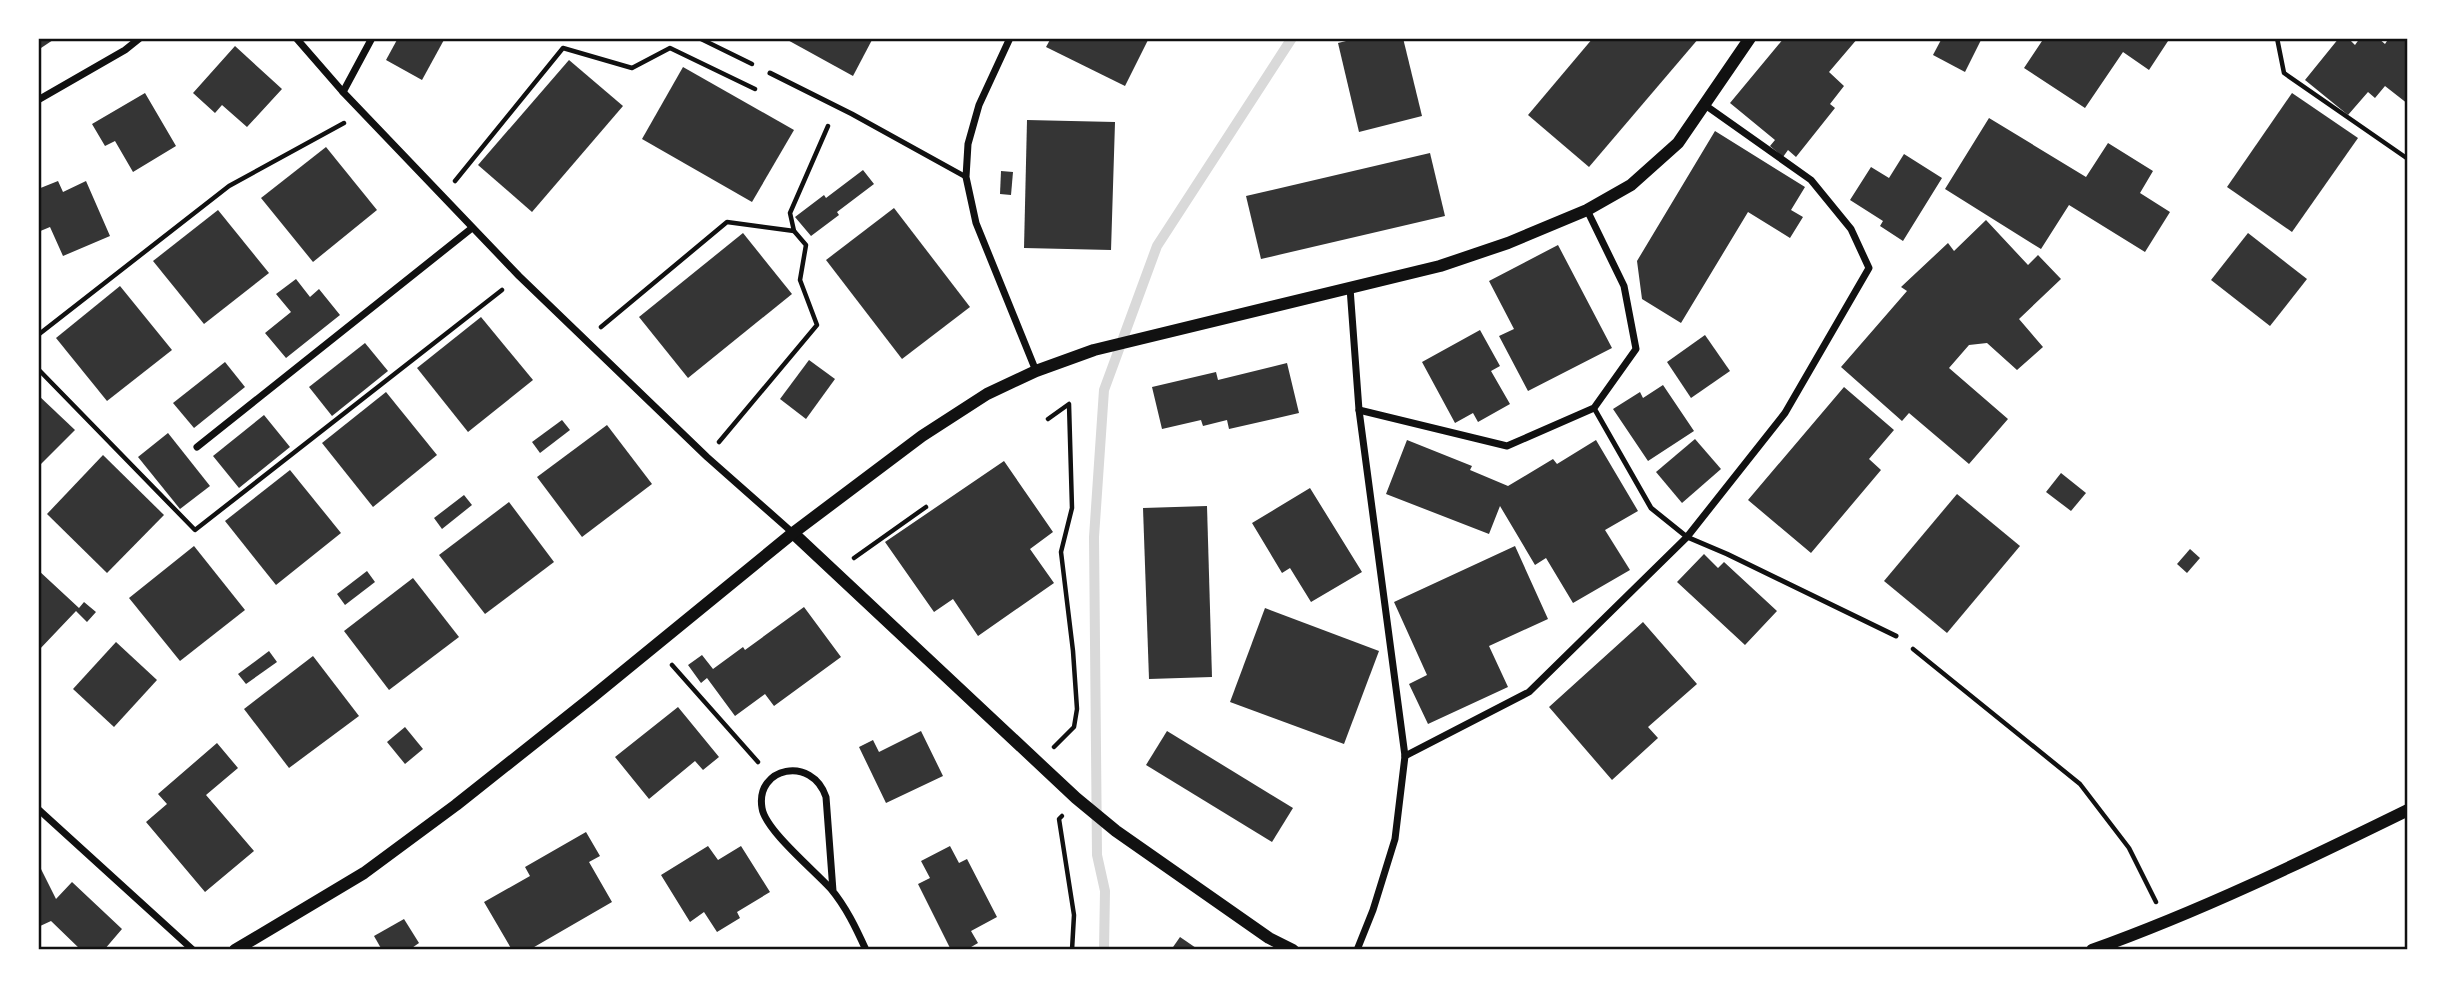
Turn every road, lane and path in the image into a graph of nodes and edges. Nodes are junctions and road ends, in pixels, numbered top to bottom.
1 (139, 38) edge
2 (296, 38) edge
3 (372, 38) edge
4 (699, 38) edge
5 (1010, 38) edge
6 (1750, 38) edge
7 (2277, 38) edge
8 (771, 73) joint
9 (756, 89) dead end
10 (343, 92) junction
11 (38, 100) edge
12 (1705, 105) junction
13 (363, 113) junction
14 (840, 130) dead end
15 (2407, 159) edge
16 (966, 177) junction
17 (442, 196) junction
18 (1587, 210) junction
19 (472, 229) junction
20 (794, 232) junction
21 (519, 276) junction
22 (1350, 288) junction
23 (38, 335) edge
24 (584, 341) junction
25 (38, 369) edge
26 (1036, 371) junction
27 (1594, 408) junction
28 (1359, 410) junction
29 (1048, 419) dead end
30 (197, 446) dead end
31 (706, 457) junction
32 (926, 507) dead end
33 (793, 533) junction
34 (1687, 537) junction
35 (853, 559) dead end
36 (1896, 636) joint
37 (672, 665) dead end
38 (1405, 756) junction
39 (1038, 762) junction
40 (772, 779) junction
41 (1076, 798) junction
42 (38, 809) edge
43 (2407, 810) edge
44 (833, 891) junction
45 (2167, 923) junction
46 (193, 950) edge
47 (235, 950) edge
48 (866, 950) edge
49 (1072, 950) edge
50 (1293, 950) edge
51 (1357, 950) edge
52 (2092, 950) edge

1 - 11 street
2 - 10 street
3 - 10 street
4 - 8 path
5 - 16 street
6 - 12 street
7 - 15 path
8 - 16 lane
9 - 17 path
10 - 13 street
12 - 18 street
12 - 34 street
13 - 17 street
13 - 23 path
14 - 20 path
16 - 26 street
17 - 19 street
18 - 22 street
18 - 27 street
19 - 21 street
19 - 30 street
20 - 24 path
20 - 31 path
21 - 24 street
21 - 25 path
22 - 26 street
22 - 28 street
24 - 31 street
26 - 33 street
27 - 28 street
27 - 34 lane
28 - 38 street
29 - 39 path
31 - 33 street
32 - 35 path
33 - 39 street
33 - 47 street
34 - 36 lane
34 - 38 street
36 - 45 path
37 - 40 path
38 - 51 street
39 - 41 street
40 - 44 street
40 - 44 street
41 - 49 path
41 - 50 street
42 - 46 street
43 - 45 street
44 - 48 street
45 - 52 street

